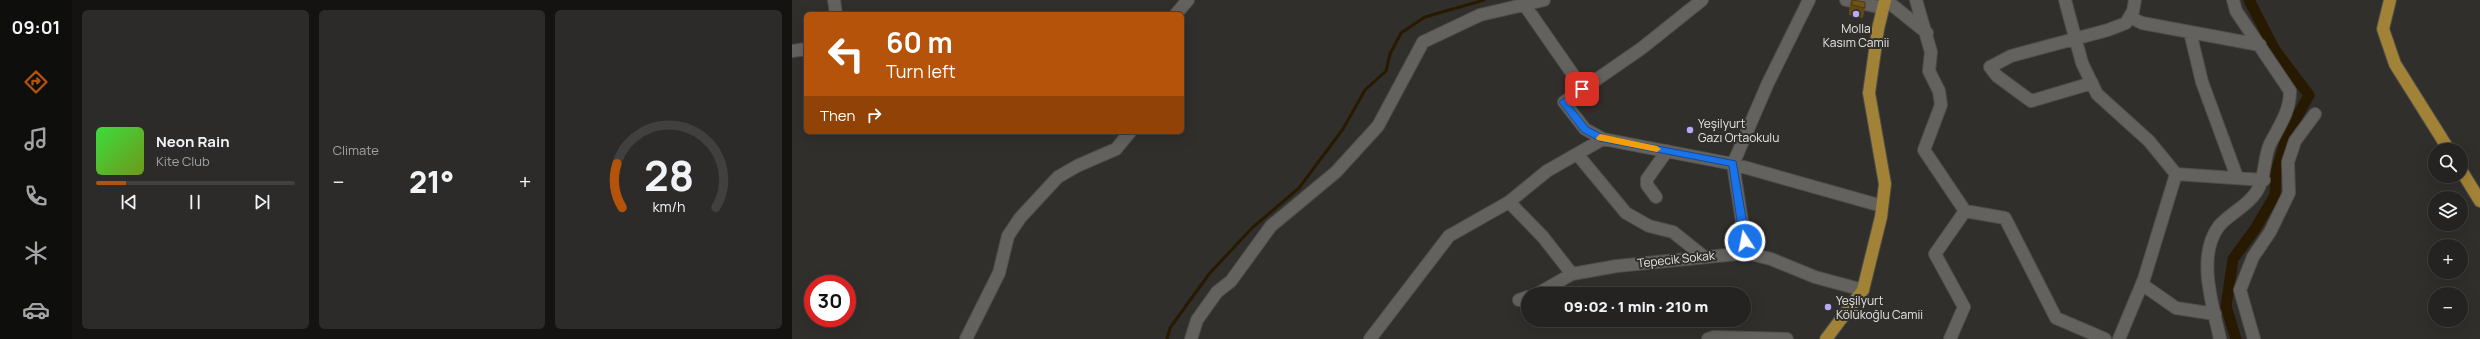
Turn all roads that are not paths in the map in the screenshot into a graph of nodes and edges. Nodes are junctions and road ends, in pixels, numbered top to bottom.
1 (834, 0) edge
2 (1188, 0) edge
3 (1544, 0) edge
4 (1702, 0) edge
5 (1809, 0) edge
6 (1846, 0) edge
7 (1916, 0) edge
8 (2065, 0) edge
9 (2135, 0) edge
10 (2233, 0) edge
11 (2390, 0) edge
12 (1885, 3) edge
13 (1522, 5) junction
14 (836, 12) edge
15 (1178, 12) edge
16 (1904, 16) junction
17 (2130, 17) junction
18 (1922, 19) junction
19 (2190, 32) junction
20 (1927, 33) junction
21 (2075, 37) junction
22 (2260, 45) junction
23 (804, 49) edge
24 (792, 51) edge
25 (2092, 83) junction
26 (1582, 89) junction
27 (2315, 114) dead end
28 (1129, 134) edge
29 (1603, 139) junction
30 (2445, 143) edge
31 (1667, 151) junction
32 (1577, 154) junction
33 (1733, 164) junction
34 (2176, 174) junction
35 (2237, 177) junction
36 (2264, 180) junction
37 (2468, 181) edge
38 (1656, 197) dead end
39 (2480, 201) edge
40 (1508, 202) junction
41 (1882, 206) junction
42 (1965, 211) junction
43 (1747, 253) junction
44 (1702, 256) junction
45 (1572, 274) junction
46 (2143, 285) junction
47 (1549, 287) edge
48 (1863, 290) junction
49 (2215, 314) junction
50 (2252, 334) edge
51 (966, 339) edge
52 (1191, 339) edge
53 (1370, 339) edge
54 (1708, 339) edge
55 (1787, 339) edge
56 (1826, 339) edge
57 (1950, 339) edge
58 (2105, 339) edge
59 (2119, 339) edge
60 (2220, 339) edge
61 (2264, 339) edge

1 - 14 street
2 - 15 street
3 - 13 street
4 - 26 street
5 - 33 street
6 - 12 street
7 - 18 street
8 - 21 street
9 - 17 street
10 - 22 street
11 - 30 main road
12 - 16 street
12 - 41 main road
13 - 26 street
13 - 52 street
16 - 18 street
16 - 20 street
17 - 19 street
17 - 21 street
18 - 20 street
19 - 22 street
19 - 35 street
20 - 42 street
21 - 25 street
21 - 25 street
22 - 36 street
23 - 24 street
25 - 34 street
26 - 29 street
27 - 50 street
28 - 51 street
29 - 31 street
29 - 32 street
31 - 33 street
31 - 38 street
32 - 40 street
32 - 44 street
33 - 41 street
33 - 43 street
34 - 35 street
34 - 46 street
35 - 36 street
36 - 49 street
37 - 39 main road
40 - 45 street
40 - 53 street
41 - 48 main road
42 - 57 street
42 - 58 street
43 - 44 street, Tepecik Sokak
43 - 48 street, Tepecik Sokak
44 - 45 street, Tepecik Sokak
45 - 47 street, Tepecik Sokak
46 - 49 street
46 - 59 street
48 - 56 main road
49 - 60 street
50 - 61 street
54 - 55 street

